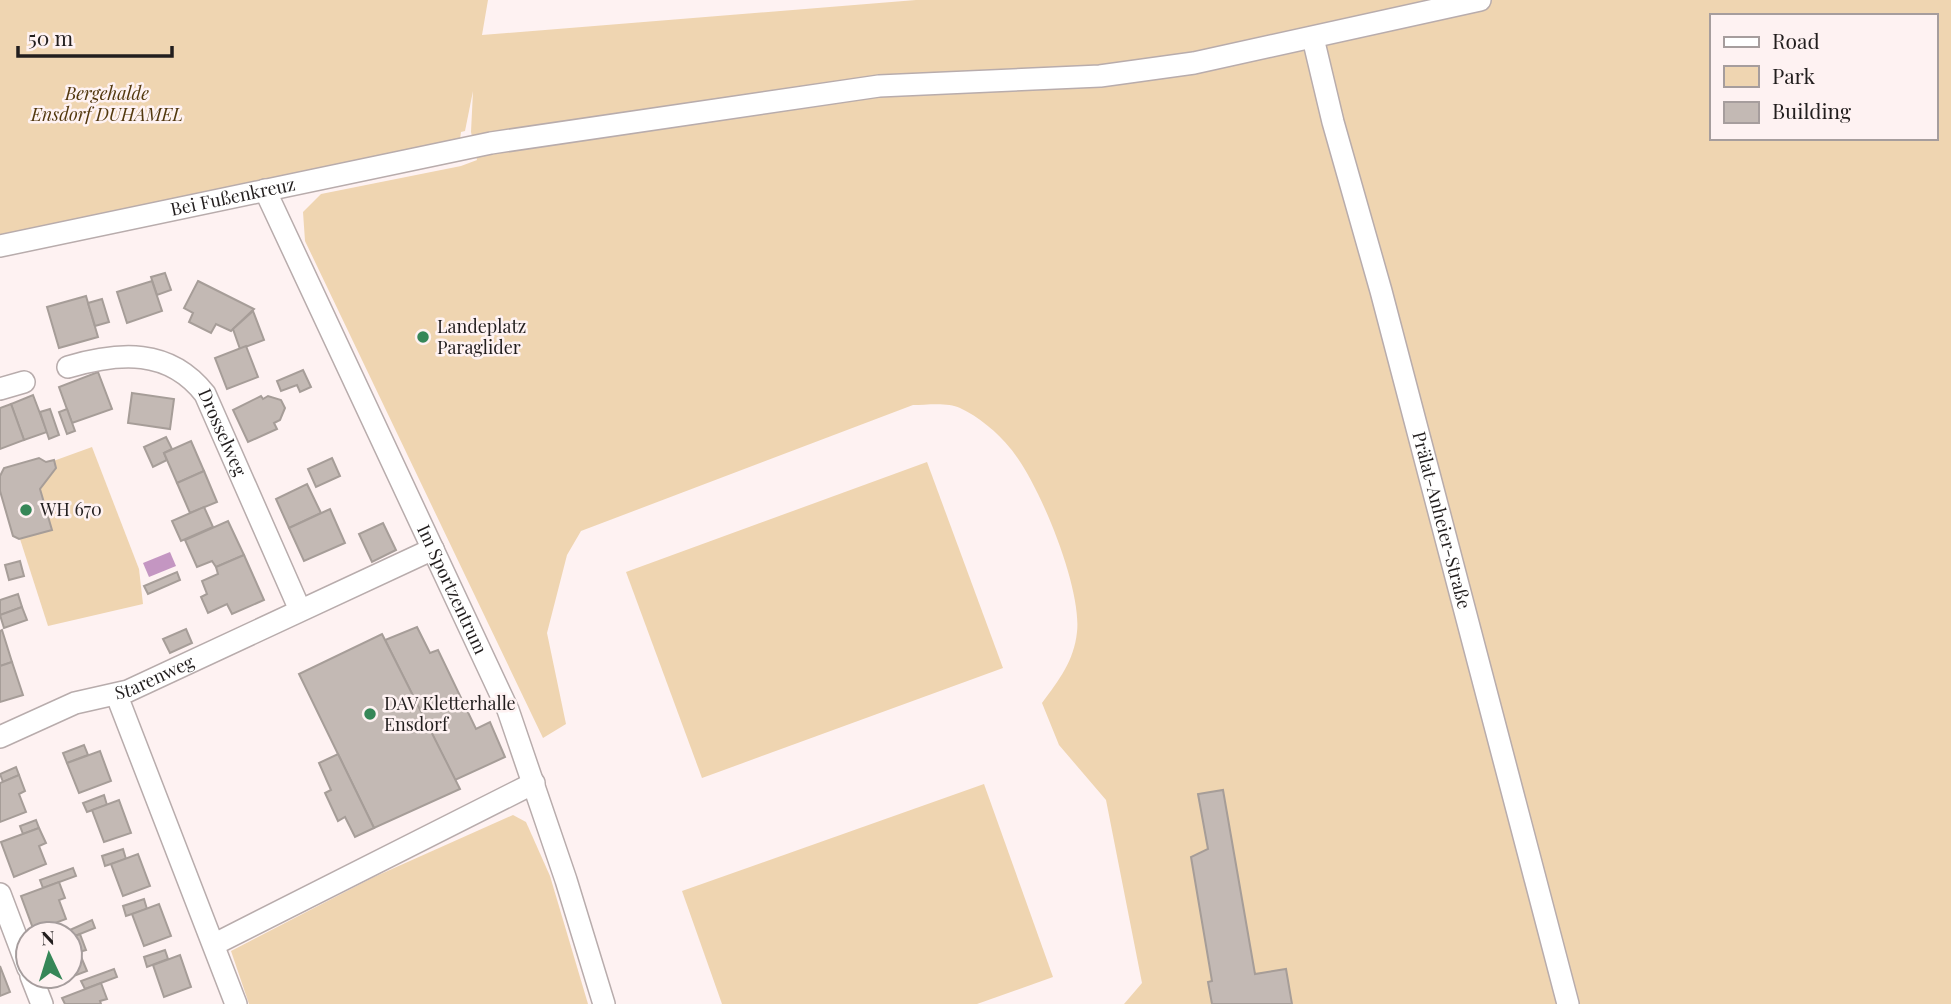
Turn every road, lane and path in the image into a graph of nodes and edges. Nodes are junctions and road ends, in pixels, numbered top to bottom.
1 (1480, 0) edge
2 (1313, 37) junction
3 (265, 190) junction
4 (0, 246) edge
5 (68, 368) dead end
6 (24, 382) dead end
7 (0, 389) edge
8 (433, 549) junction
9 (300, 610) junction
10 (117, 696) junction
11 (0, 737) edge
12 (534, 783) junction
13 (0, 894) edge
14 (14, 931) edge
15 (215, 944) junction
16 (236, 1004) edge
17 (604, 1004) edge
18 (1568, 1004) edge

1 - 2 street, Bei Fußenkreuz
2 - 3 street, Bei Fußenkreuz
2 - 18 street, Prälat-Anheier-Straße
3 - 4 street, Bei Fußenkreuz
3 - 8 street, Im Sportzentrum
5 - 9 street, Drosselweg
6 - 7 street
8 - 9 street, Starenweg
8 - 12 street, Im Sportzentrum
9 - 10 street, Starenweg
10 - 11 street
10 - 15 street, Starenweg
12 - 15 street
12 - 17 street, Im Sportzentrum
13 - 14 street
15 - 16 street, Starenweg

